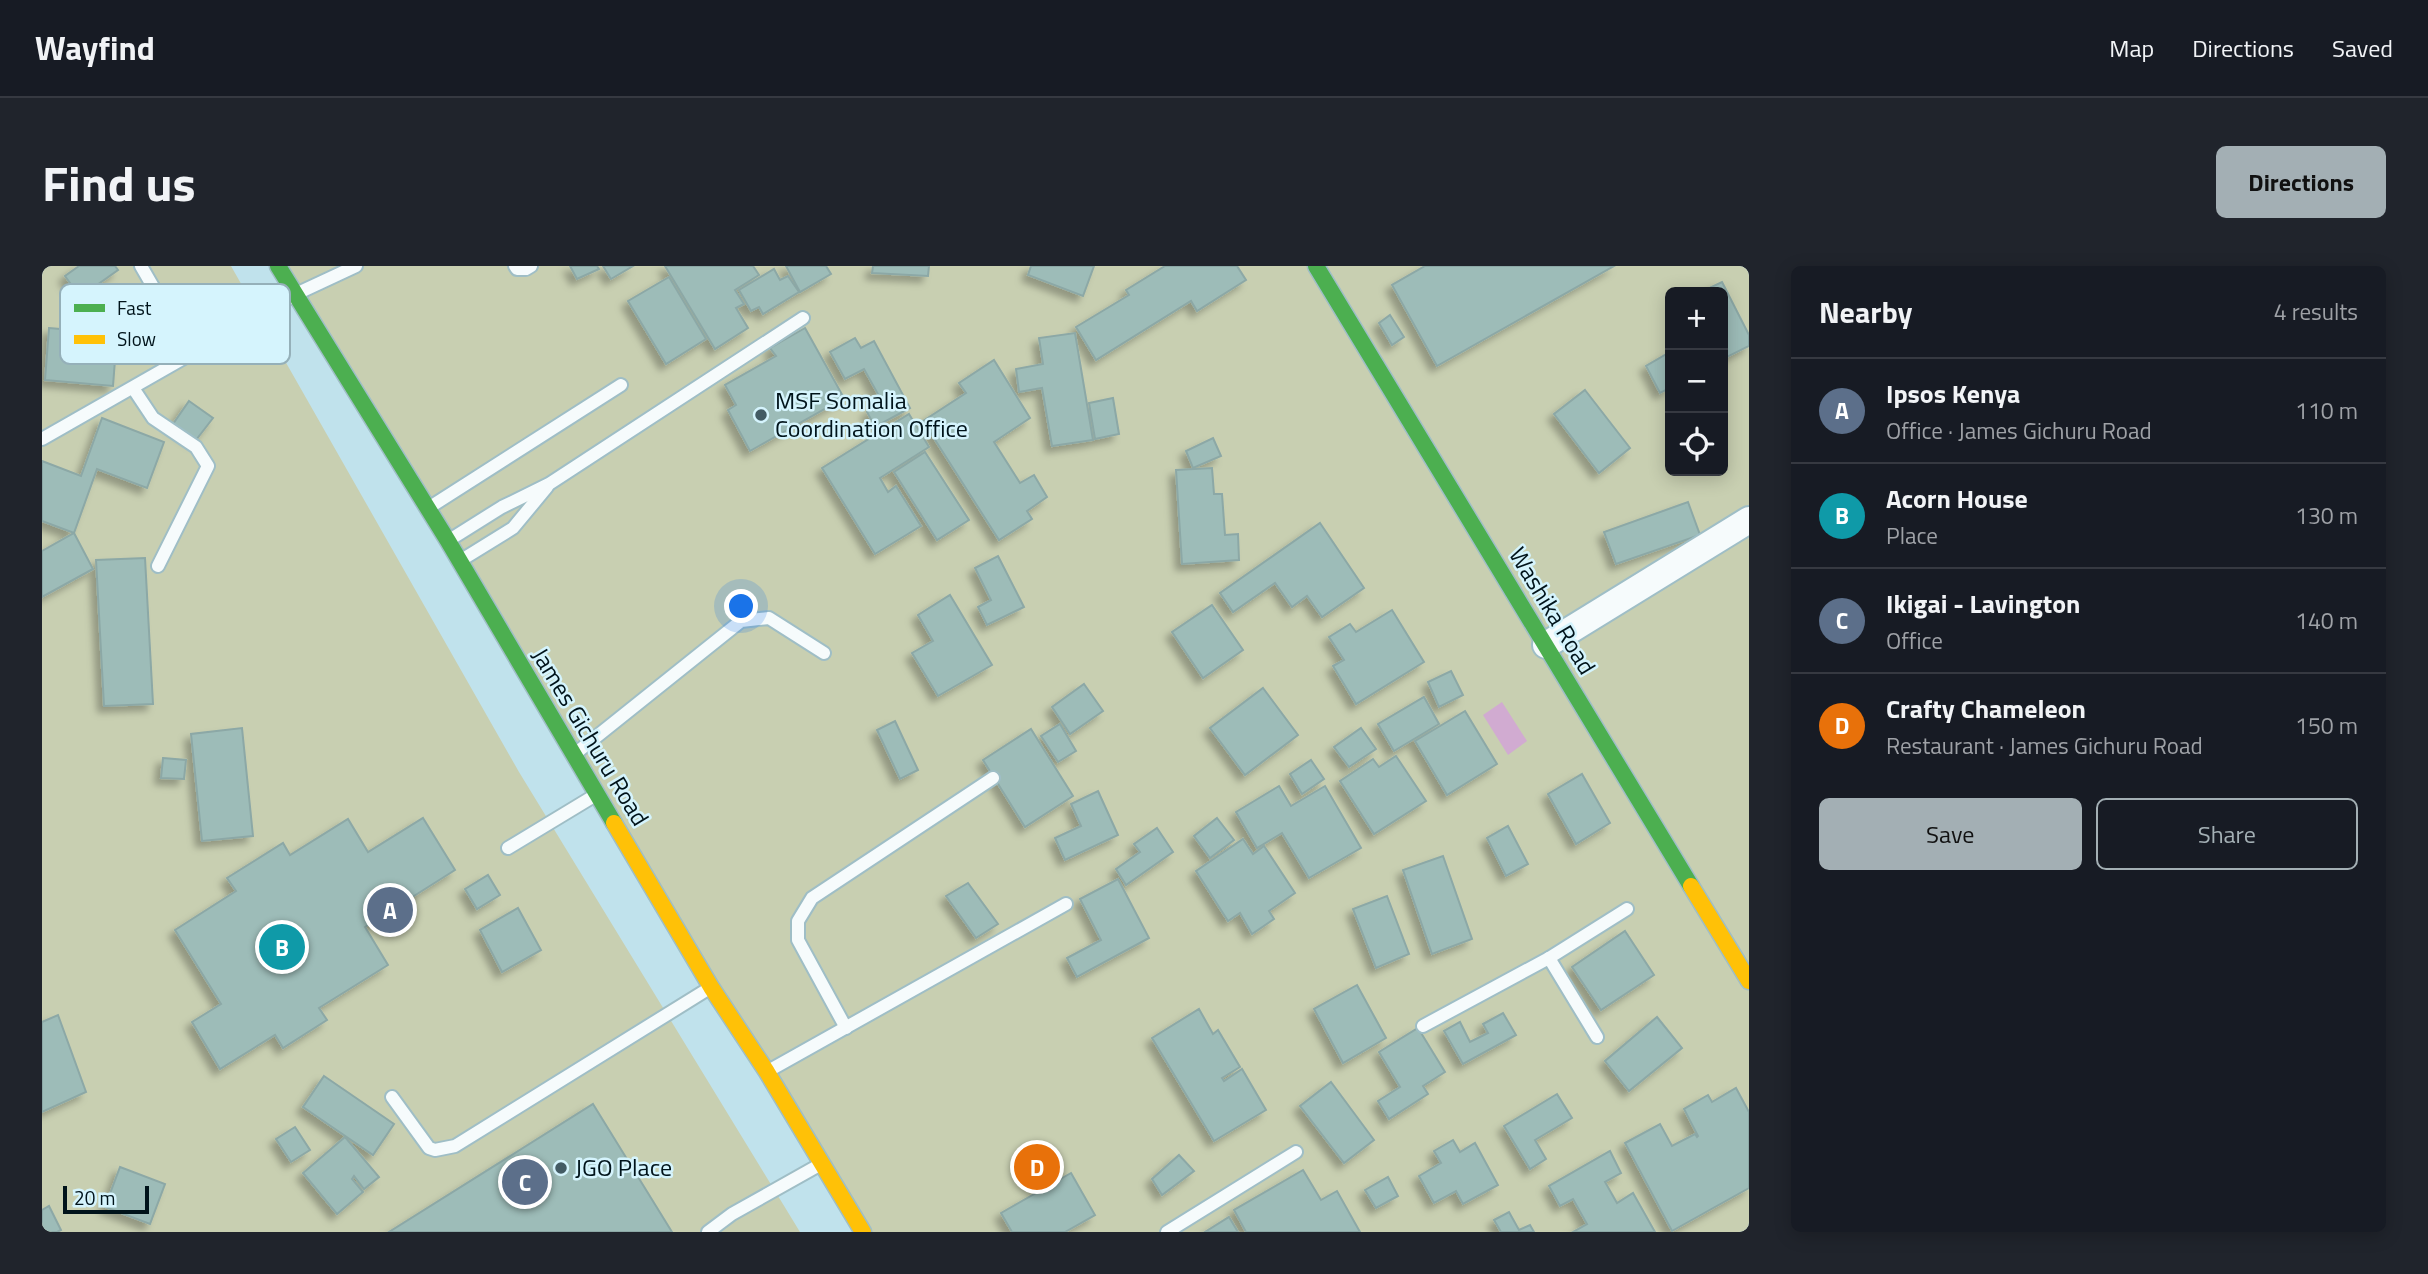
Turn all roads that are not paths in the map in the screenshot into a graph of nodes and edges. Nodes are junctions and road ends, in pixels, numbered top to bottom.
1 (141, 266) edge
2 (278, 266) edge
3 (356, 266) edge
4 (515, 266) edge
5 (531, 266) edge
6 (1316, 266) edge
7 (151, 284) edge
8 (290, 284) edge
9 (290, 285) edge
10 (296, 294) junction
11 (290, 297) edge
12 (803, 318) dead end
13 (175, 364) edge
14 (621, 385) dead end
15 (133, 388) junction
16 (42, 439) edge
17 (549, 484) junction
18 (428, 508) junction
19 (1749, 520) edge
20 (448, 541) junction
21 (460, 561) junction
22 (158, 566) dead end
23 (1546, 645) junction
24 (824, 653) dead end
25 (573, 755) junction
26 (993, 778) dead end
27 (597, 794) junction
28 (508, 848) dead end
29 (1066, 904) dead end
30 (1627, 909) dead end
31 (1549, 958) junction
32 (1749, 981) edge
33 (711, 987) junction
34 (1423, 1026) dead end
35 (846, 1028) junction
36 (1597, 1037) dead end
37 (767, 1072) junction
38 (391, 1097) dead end
39 (1296, 1152) dead end
40 (821, 1164) junction
41 (708, 1232) edge
42 (863, 1232) edge
43 (1167, 1232) edge

1 - 7 lane
2 - 8 main road, James Gichuru Road
3 - 10 lane
4 - 5 lane
6 - 23 main road, Washika Road
9 - 10 main road, James Gichuru Road
10 - 11 lane
10 - 18 main road, James Gichuru Road
12 - 17 lane
13 - 15 lane
14 - 18 lane
15 - 16 lane
15 - 22 lane
17 - 20 lane
17 - 21 lane
18 - 20 main road, James Gichuru Road
19 - 23 street
20 - 21 main road, James Gichuru Road
21 - 25 main road, James Gichuru Road
23 - 32 main road, Washika Road
24 - 25 lane
25 - 27 main road, James Gichuru Road
26 - 35 lane
27 - 28 lane
27 - 33 main road, James Gichuru Road
29 - 35 lane
30 - 31 lane
31 - 34 lane
31 - 36 lane
33 - 37 main road, James Gichuru Road
33 - 38 lane
35 - 37 lane
37 - 40 main road, James Gichuru Road
39 - 43 lane
40 - 41 lane
40 - 42 main road, James Gichuru Road

